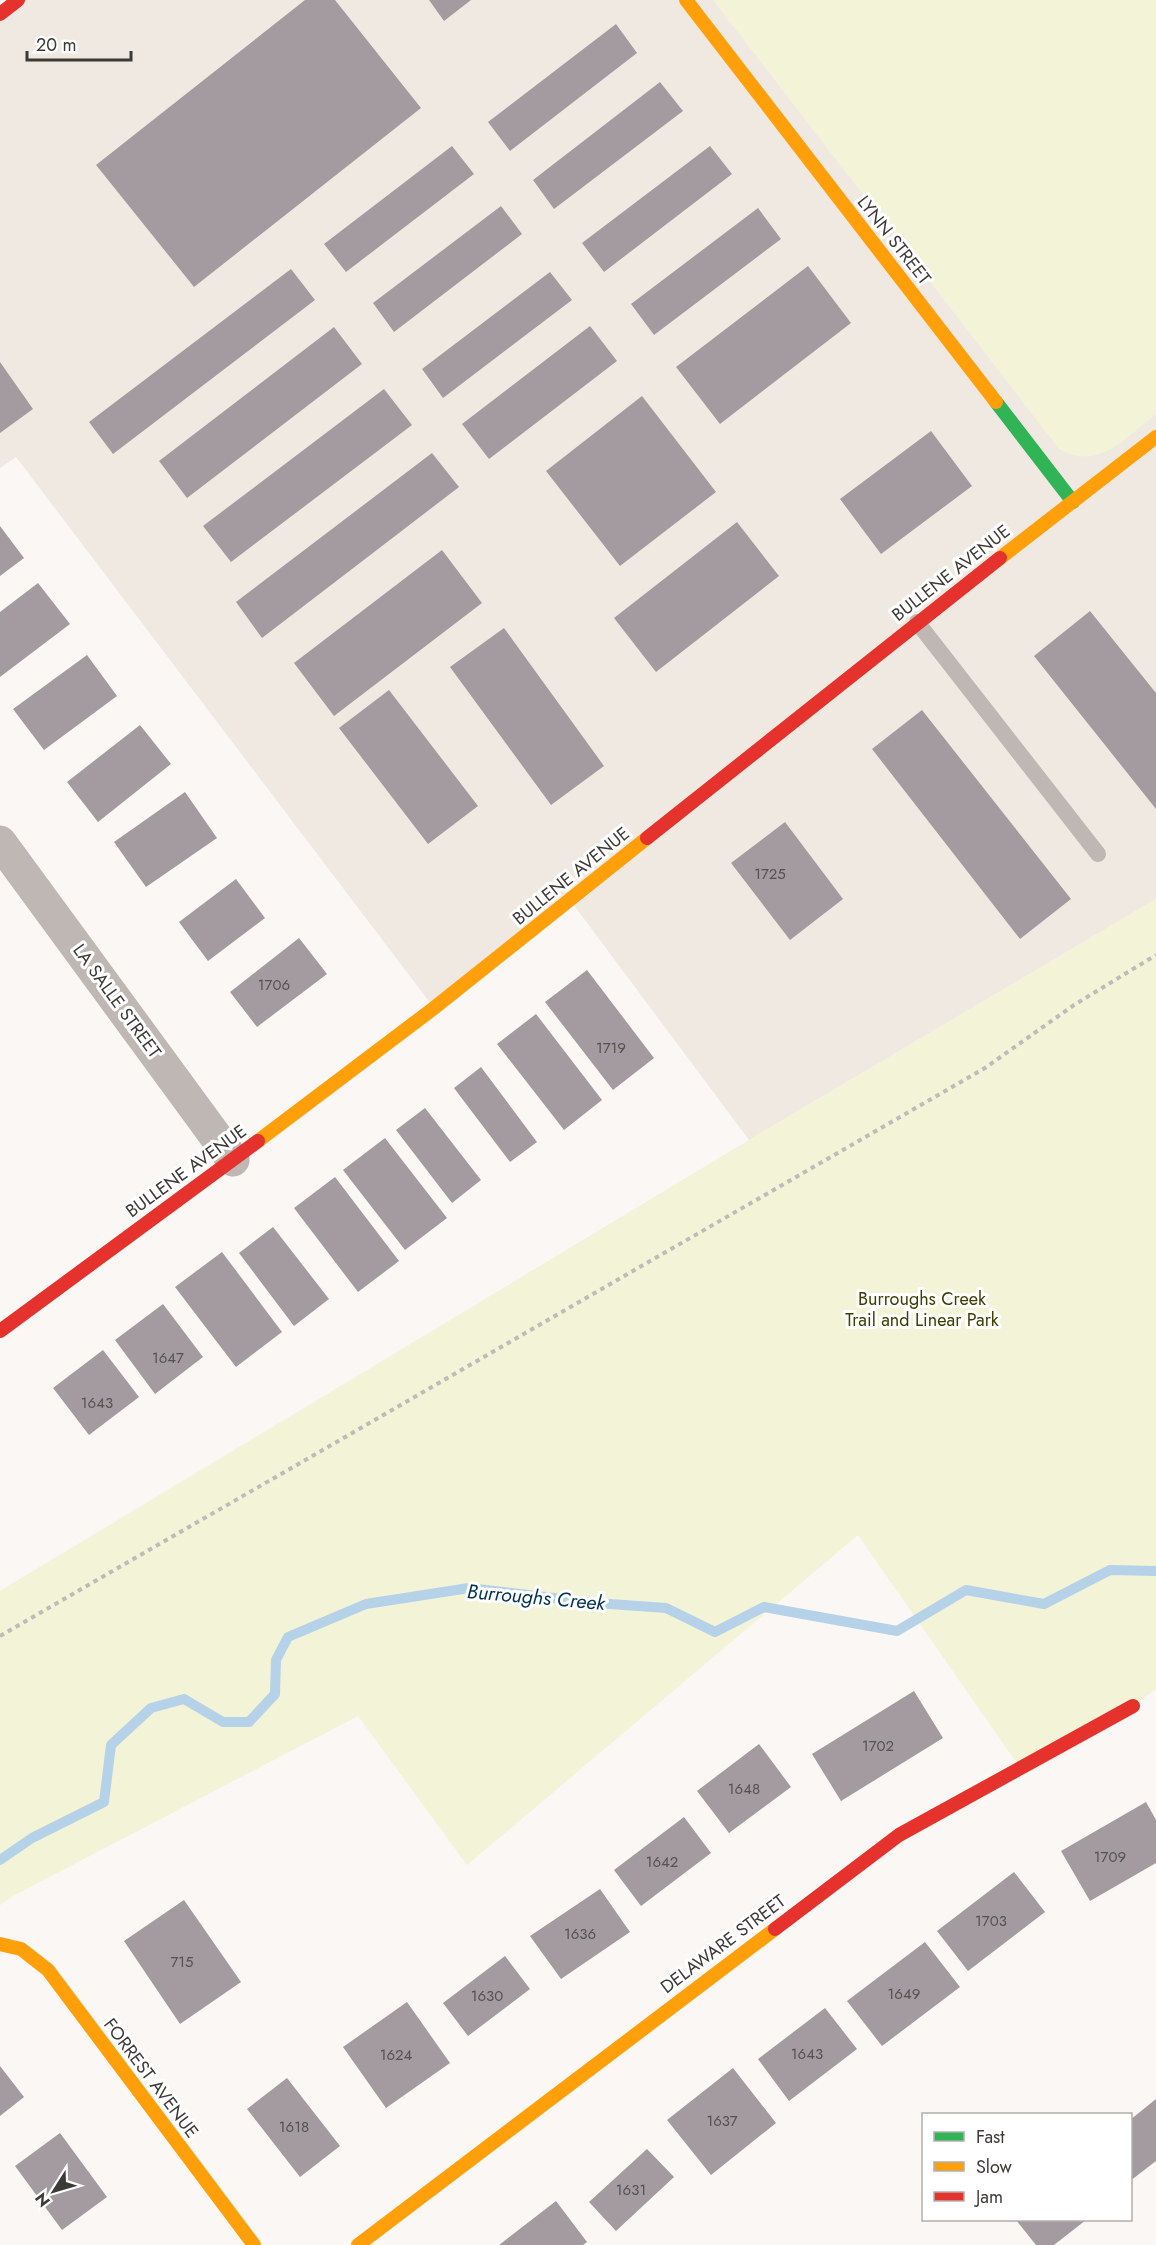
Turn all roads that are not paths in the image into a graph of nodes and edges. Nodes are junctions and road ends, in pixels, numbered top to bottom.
1 (18, 0) edge
2 (686, 0) edge
3 (0, 14) edge
4 (1156, 437) edge
5 (1072, 502) junction
6 (917, 622) junction
7 (0, 842) edge
8 (1098, 854) dead end
9 (233, 1160) junction
10 (0, 1331) edge
11 (1133, 1706) dead end
12 (4, 1944) edge
13 (254, 2245) edge
14 (358, 2245) edge

1 - 3 street
2 - 5 street, LYNN STREET
4 - 5 street, BULLENE AVENUE
5 - 6 street, BULLENE AVENUE
6 - 8 lane
6 - 9 street, BULLENE AVENUE
7 - 9 street, LA SALLE STREET
9 - 10 street, BULLENE AVENUE
11 - 14 street, DELAWARE STREET
12 - 13 street, FORREST AVENUE

